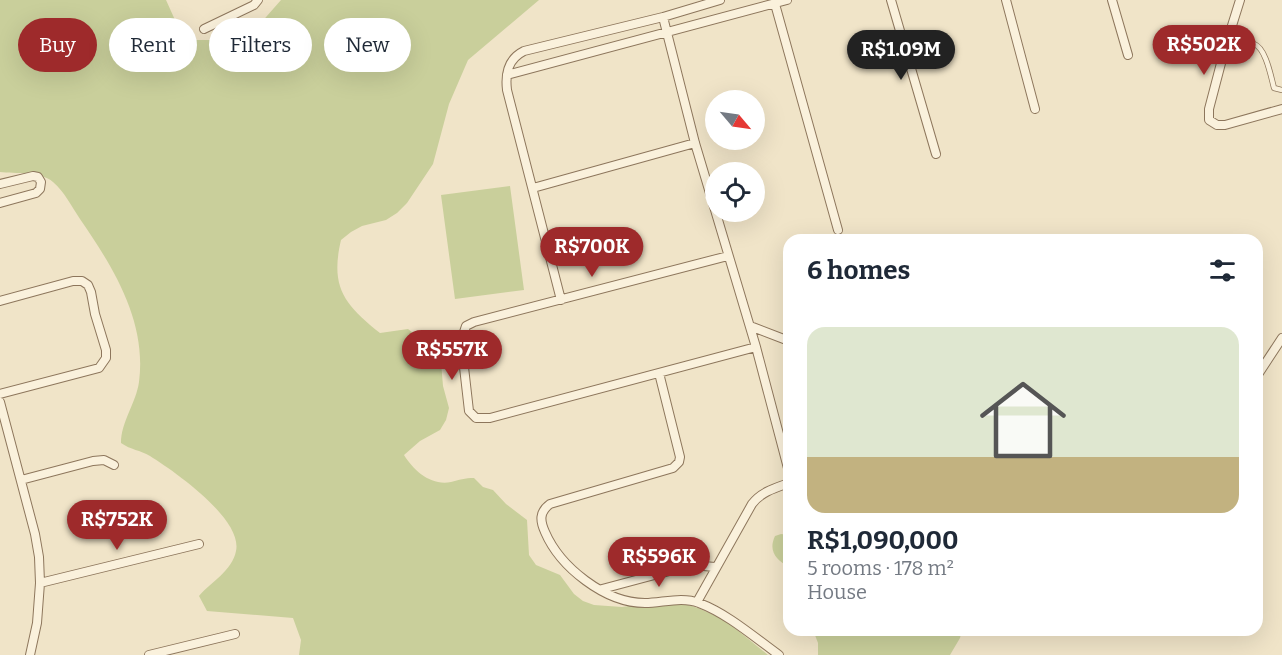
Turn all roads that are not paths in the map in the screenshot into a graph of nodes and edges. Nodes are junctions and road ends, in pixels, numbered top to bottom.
1 (258, 0) edge
2 (720, 0) edge
3 (787, 0) edge
4 (891, 0) edge
5 (1006, 0) edge
6 (1112, 0) edge
7 (1240, 0) edge
8 (775, 4) junction
9 (663, 17) junction
10 (204, 28) dead end
11 (667, 33) junction
12 (1240, 46) joint
13 (1225, 48) junction
14 (1128, 55) dead end
15 (507, 75) junction
16 (1282, 90) edge
17 (1035, 109) dead end
18 (1282, 109) edge
19 (695, 143) junction
20 (936, 154) dead end
21 (0, 184) edge
22 (533, 188) junction
23 (0, 203) edge
24 (838, 230) dead end
25 (728, 255) junction
26 (561, 300) junction
27 (0, 301) edge
28 (750, 326) junction
29 (1282, 338) edge
30 (783, 339) edge
31 (756, 347) junction
32 (1263, 367) edge
33 (659, 373) junction
34 (0, 394) edge
35 (0, 402) edge
36 (783, 449) edge
37 (114, 465) dead end
38 (21, 480) junction
39 (783, 486) edge
40 (199, 544) dead end
41 (715, 567) junction
42 (40, 583) junction
43 (602, 590) junction
44 (697, 602) junction
45 (235, 634) dead end
46 (30, 655) edge
47 (149, 655) edge
48 (779, 655) edge

1 - 10 street
2 - 9 street
3 - 8 street
4 - 20 street
5 - 17 street
6 - 14 street
7 - 13 street
8 - 11 street
8 - 24 street
9 - 11 street
9 - 15 street
11 - 15 street
11 - 19 street
12 - 13 street
12 - 16 lane
13 - 18 street
15 - 22 street
19 - 22 street
19 - 25 street
21 - 23 street
22 - 26 street
25 - 26 street
25 - 28 street
26 - 33 street
27 - 34 street
28 - 30 street
28 - 31 street
29 - 32 street
31 - 33 street
31 - 36 street
33 - 43 street
35 - 38 street
37 - 38 street
38 - 42 street
39 - 41 street
40 - 42 street
41 - 43 street
41 - 44 street
42 - 46 street
43 - 44 street
44 - 48 street
45 - 47 street

